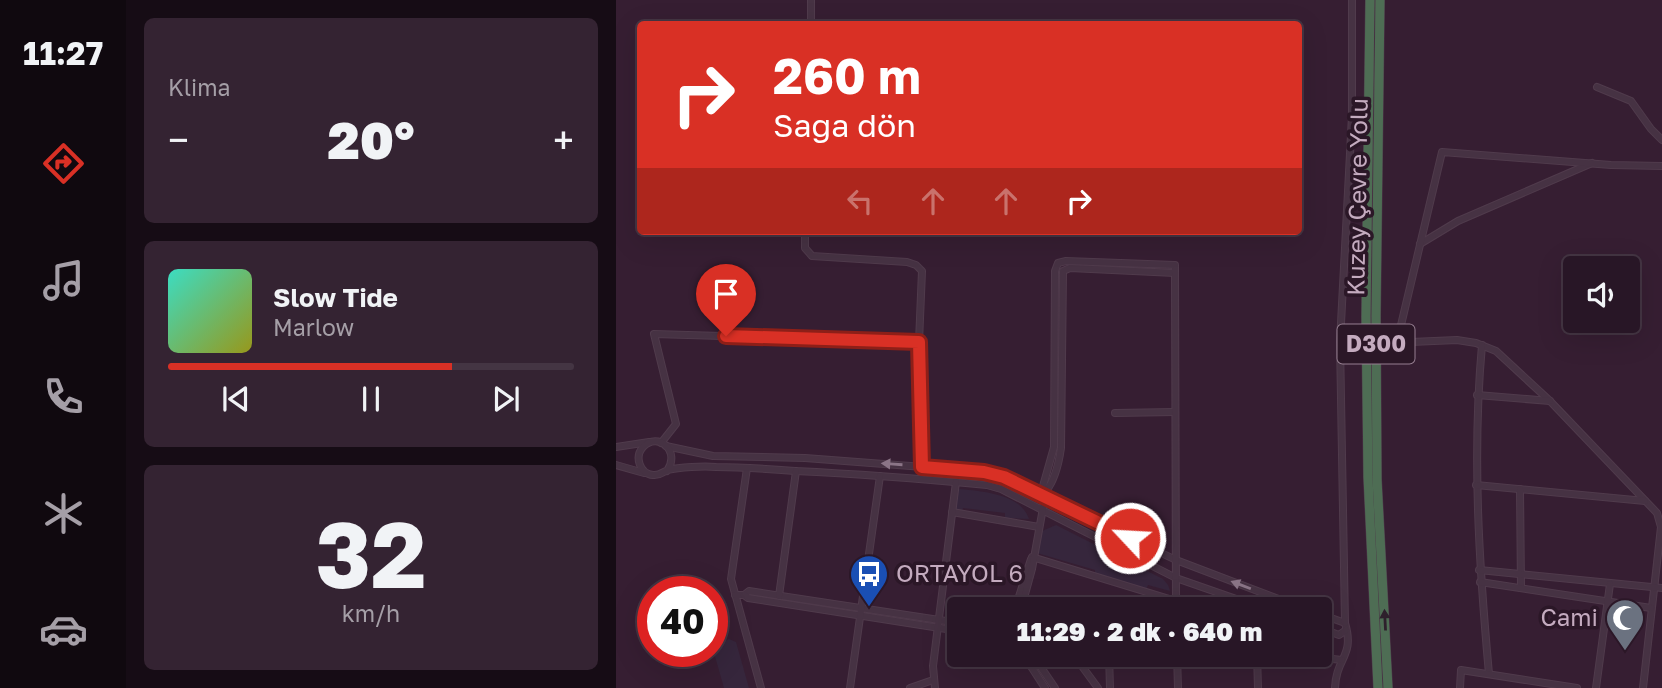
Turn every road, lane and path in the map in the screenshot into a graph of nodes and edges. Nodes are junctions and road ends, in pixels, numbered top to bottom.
1 (811, 0) edge
2 (1352, 0) edge
3 (1370, 0) edge
4 (1380, 0) edge
5 (811, 21) edge
6 (1597, 87) dead end
7 (1662, 140) edge
8 (1593, 163) junction
9 (1662, 166) edge
10 (805, 235) edge
11 (1420, 244) junction
12 (1058, 263) junction
13 (1065, 270) junction
14 (1175, 273) junction
15 (919, 342) junction
16 (1397, 342) junction
17 (1388, 343) tunnel mouth
18 (1482, 345) junction
19 (1477, 396) junction
20 (1550, 401) junction
21 (1175, 412) junction
22 (1115, 413) dead end
23 (650, 442) junction
24 (664, 444) junction
25 (616, 447) edge
26 (616, 464) edge
27 (922, 467) junction
28 (747, 468) junction
29 (667, 471) junction
30 (796, 471) junction
31 (646, 473) junction
32 (880, 476) junction
33 (956, 482) junction
34 (1476, 485) junction
35 (1520, 489) junction
36 (1045, 494) junction
37 (1645, 500) junction
38 (1042, 510) junction
39 (952, 512) junction
40 (1039, 527) junction
41 (1032, 557) junction
42 (1176, 560) junction
43 (1479, 570) junction
44 (1521, 575) junction
45 (1175, 578) junction
46 (1480, 582) junction
47 (1610, 584) junction
48 (1653, 587) junction
49 (1662, 588) edge
50 (1521, 589) junction
51 (744, 594) junction
52 (735, 595) junction
53 (779, 596) junction
54 (1019, 597) edge
55 (1024, 597) edge
56 (1152, 597) edge
57 (1176, 597) edge
58 (1227, 597) edge
59 (1274, 597) edge
60 (1607, 601) junction
61 (1651, 608) junction
62 (861, 611) junction
63 (939, 620) junction
64 (1332, 620) edge
65 (947, 621) edge
66 (1345, 627) junction
67 (937, 628) junction
68 (947, 629) edge
69 (1332, 632) edge
70 (1332, 659) edge
71 (1342, 660) junction
72 (1031, 667) edge
73 (1041, 667) edge
74 (1083, 667) edge
75 (1109, 667) edge
76 (1177, 667) edge
77 (1257, 667) edge
78 (1489, 674) junction
79 (934, 684) edge
80 (761, 688) edge
81 (850, 688) edge
82 (910, 688) edge
83 (1045, 688) edge
84 (1055, 688) edge
85 (1098, 688) edge
86 (1110, 688) edge
87 (1178, 688) edge
88 (1258, 688) edge
89 (1335, 688) edge
90 (1378, 688) edge
91 (1388, 688) edge
92 (1460, 688) edge
93 (1577, 688) edge
94 (1596, 688) edge
95 (1643, 688) edge

1 - 5 street
2 - 66 street
3 - 90 highway, Kuzey Çevre Yolu / D300
91 -> 4 highway, Kuzey Çevre Yolu / D300
6 - 7 street
8 - 9 street
8 - 11 street
8 - 11 street
10 - 15 street
11 - 16 street
12 - 13 street
12 - 14 street
12 - 36 street
13 - 14 street
13 - 36 street
14 - 21 street
15 - 24 street
15 - 27 street
16 - 17 street
16 - 18 street
18 - 19 street
18 - 20 street
19 - 20 street
19 - 34 street
20 - 37 street
21 - 22 street
21 - 42 street
23 - 24 street
23 - 25 street
23 - 31 street
27 -> 24 street
24 - 29 street
26 - 31 street
27 - 36 street
28 - 29 street
28 - 30 street
28 - 52 street
29 - 31 street
30 - 32 street
30 - 53 street
32 - 33 street
32 - 62 street
33 - 38 street
33 - 39 street
34 - 35 street
34 - 43 street
35 - 37 street
35 - 44 street
36 - 38 street
36 - 42 street
37 - 48 street
38 - 40 street
38 - 45 street
39 - 40 street
39 - 63 street
40 - 41 street
41 - 54 street
41 - 55 street
41 - 56 street
42 - 45 street
59 -> 42 street
43 - 44 street
43 - 46 street
44 - 47 street
44 - 50 street
45 - 57 street
45 - 58 street
46 - 50 street
46 - 78 street
47 - 48 street
47 - 60 street
48 - 49 street
48 - 61 street
50 - 60 street
51 - 52 street
51 - 53 street
51 - 62 street
52 - 80 street
53 - 62 street
60 - 61 street
60 - 94 street
61 - 95 street
62 - 63 street
62 - 67 street
62 - 81 street
63 - 65 street
63 - 67 street
64 - 66 street
66 - 69 street
66 - 71 street
67 - 68 street
67 - 79 street
70 - 71 street
71 - 89 street
72 - 83 street
73 - 84 street
74 - 85 street
75 - 86 street
76 - 87 street
77 - 88 street
78 - 92 street
78 - 93 street
79 - 82 street

